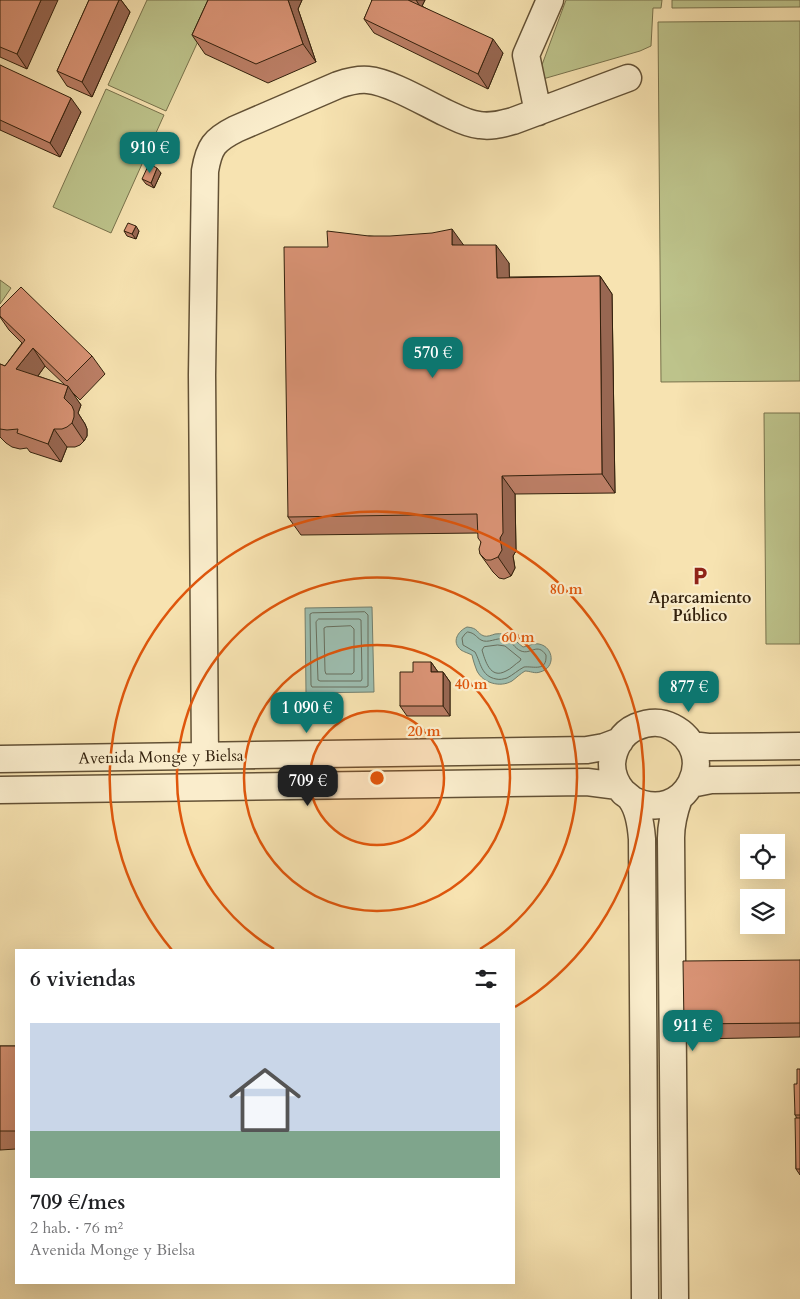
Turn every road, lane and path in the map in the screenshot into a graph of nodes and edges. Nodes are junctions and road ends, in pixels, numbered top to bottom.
1 (550, 0) edge
2 (628, 78) dead end
3 (538, 112) junction
4 (620, 741) junction
5 (691, 745) junction
6 (800, 746) edge
7 (205, 756) junction
8 (0, 759) edge
9 (800, 778) edge
10 (0, 790) edge
11 (685, 791) junction
12 (625, 793) junction
13 (645, 1299) edge
14 (674, 1299) edge

1 - 3 street
2 - 3 street
3 - 7 street
4 - 5 street
4 - 7 street, Avenida Monge y Bielsa
4 - 12 street
5 - 6 street
5 - 11 street
7 - 8 street, Avenida Monge y Bielsa
9 - 11 street
10 - 12 street, Avenida Monge y Bielsa
11 - 12 street
11 - 14 street
12 - 13 street

